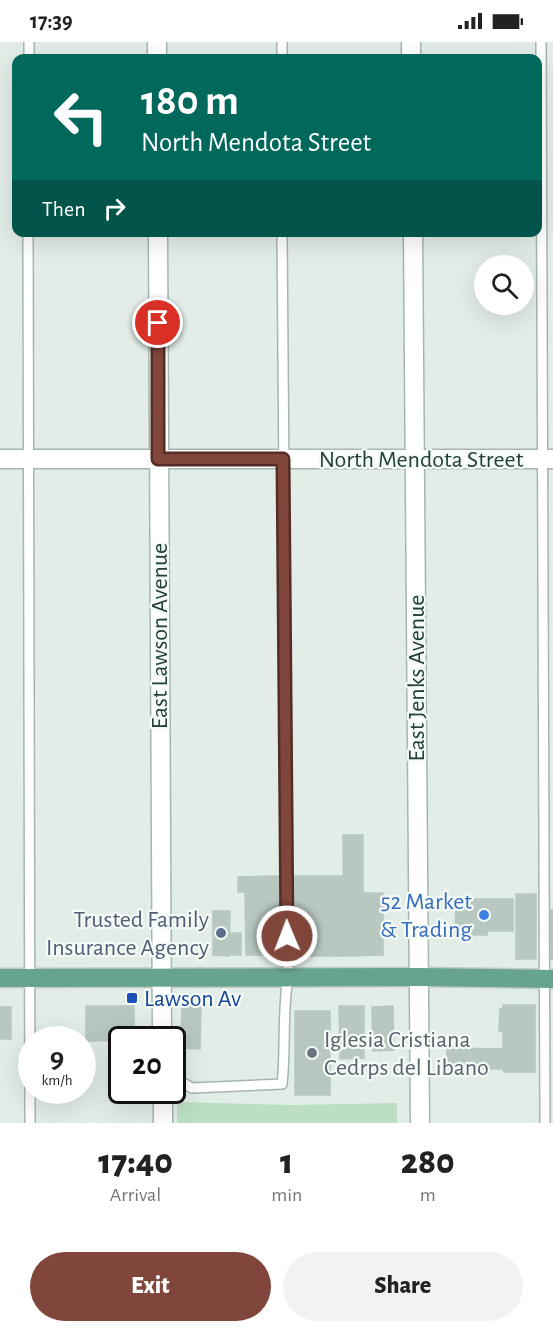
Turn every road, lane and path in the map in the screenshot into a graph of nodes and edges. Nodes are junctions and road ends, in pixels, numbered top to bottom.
1 (542, 102) edge
2 (28, 237) edge
3 (158, 237) edge
4 (282, 237) edge
5 (413, 237) edge
6 (0, 459) edge
7 (28, 459) junction
8 (158, 459) junction
9 (283, 459) junction
10 (415, 459) junction
11 (548, 459) edge
12 (288, 977) junction
13 (418, 977) junction
14 (0, 978) edge
15 (29, 978) junction
16 (161, 978) junction
17 (548, 979) edge
18 (162, 1026) edge
19 (549, 1051) edge
20 (186, 1085) edge
21 (163, 1104) edge
22 (30, 1123) edge
23 (163, 1123) edge
24 (420, 1123) edge
25 (546, 1123) edge

1 - 11 lane
2 - 7 lane
3 - 8 street, East Lawson Avenue
4 - 9 lane
5 - 10 street, East Jenks Avenue
6 - 7 street, North Mendota Street
7 - 8 street, North Mendota Street
7 - 15 lane
8 - 9 street, North Mendota Street
8 - 16 street, East Lawson Avenue
9 - 10 street, North Mendota Street
9 - 12 lane
10 - 11 street, North Mendota Street
10 - 13 street, East Jenks Avenue
11 - 17 lane
12 - 13 main road
12 - 16 main road
12 - 20 lane
13 - 17 main road
13 - 24 street, East Jenks Avenue
14 - 15 main road
15 - 16 main road
15 - 22 lane
16 - 18 street, East Lawson Avenue
17 - 19 lane
19 - 25 lane
21 - 23 street

